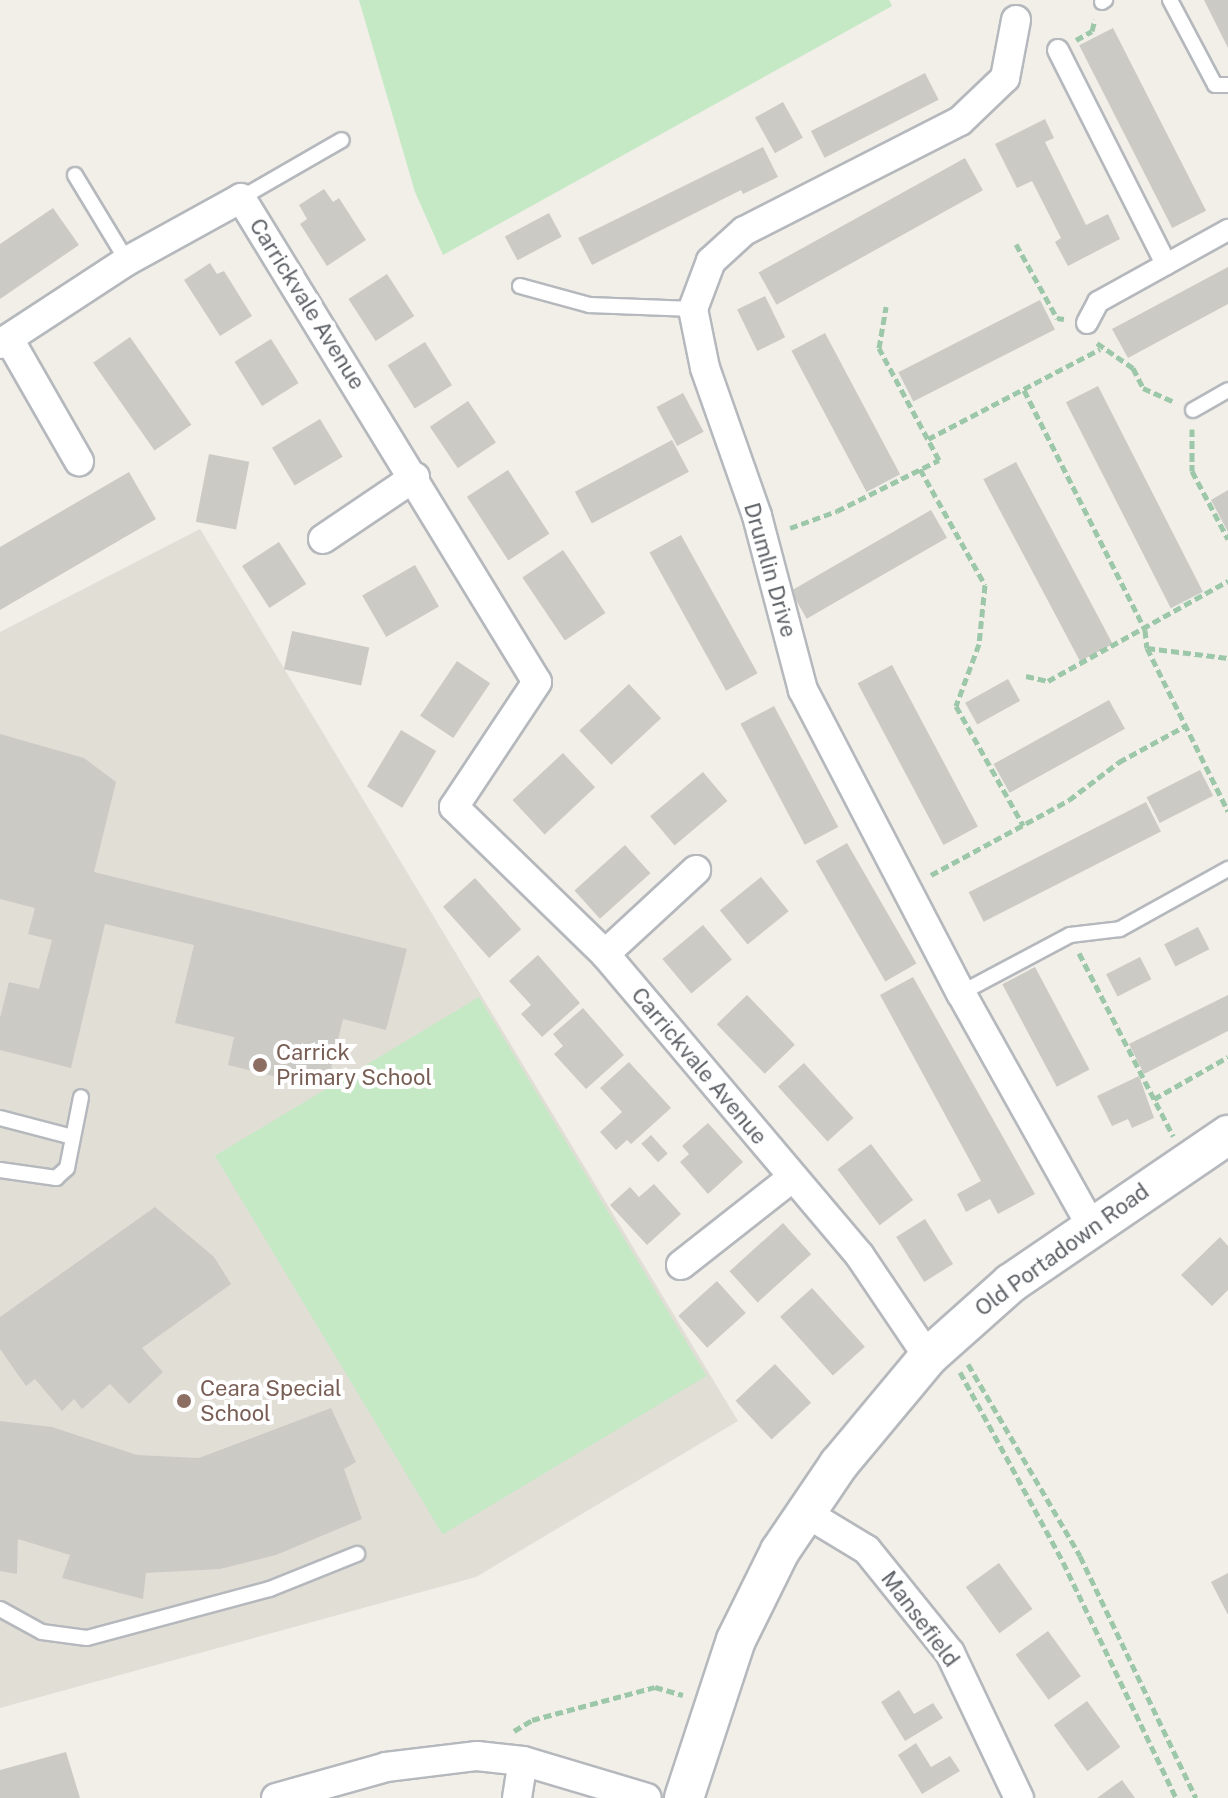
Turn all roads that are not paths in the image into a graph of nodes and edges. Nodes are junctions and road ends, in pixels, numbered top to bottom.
1 (1170, 0) edge
2 (1016, 20) dead end
3 (1058, 50) dead end
4 (1228, 85) edge
5 (342, 140) dead end
6 (75, 175) dead end
7 (241, 198) junction
8 (1228, 230) edge
9 (127, 261) junction
10 (1166, 264) junction
11 (520, 286) dead end
12 (693, 309) junction
13 (1087, 323) road end
14 (4, 341) edge
15 (1228, 390) edge
16 (1193, 410) road end
17 (79, 461) dead end
18 (415, 477) junction
19 (323, 539) dead end
20 (1228, 869) edge
21 (696, 870) dead end
22 (605, 954) junction
23 (961, 993) junction
24 (81, 1097) dead end
25 (0, 1118) edge
26 (1228, 1135) edge
27 (73, 1137) junction
28 (0, 1170) edge
29 (793, 1177) junction
30 (1091, 1226) junction
31 (681, 1265) dead end
32 (940, 1345) junction
33 (806, 1513) junction
34 (357, 1554) dead end
35 (3, 1616) edge
36 (523, 1761) junction
37 (276, 1798) edge
38 (517, 1798) edge
39 (647, 1798) edge
40 (684, 1798) edge
41 (1019, 1798) edge

1 - 4 lane
2 - 12 street
3 - 10 street
5 - 7 lane
6 - 9 lane
7 - 9 street, Carrickvale Avenue
7 - 18 street, Carrickvale Avenue
8 - 10 street
9 - 14 street, Carrickvale Avenue
10 - 13 street
11 - 12 lane
12 - 23 street, Drumlin Drive
14 - 17 street, Carrickvale Avenue
15 - 16 lane
18 - 19 street
18 - 22 street, Carrickvale Avenue
20 - 23 lane
21 - 22 street
22 - 29 street, Carrickvale Avenue
23 - 30 street, Drumlin Drive
24 - 27 lane
25 - 27 lane
26 - 30 main road, Old Portadown Road
27 - 28 lane
29 - 31 street
29 - 32 street, Carrickvale Avenue
30 - 32 main road, Old Portadown Road
32 - 33 main road, Old Portadown Road
33 - 40 main road, Old Portadown Road
33 - 41 street, Mansefield
34 - 35 lane
36 - 37 street
36 - 38 street
36 - 39 street

